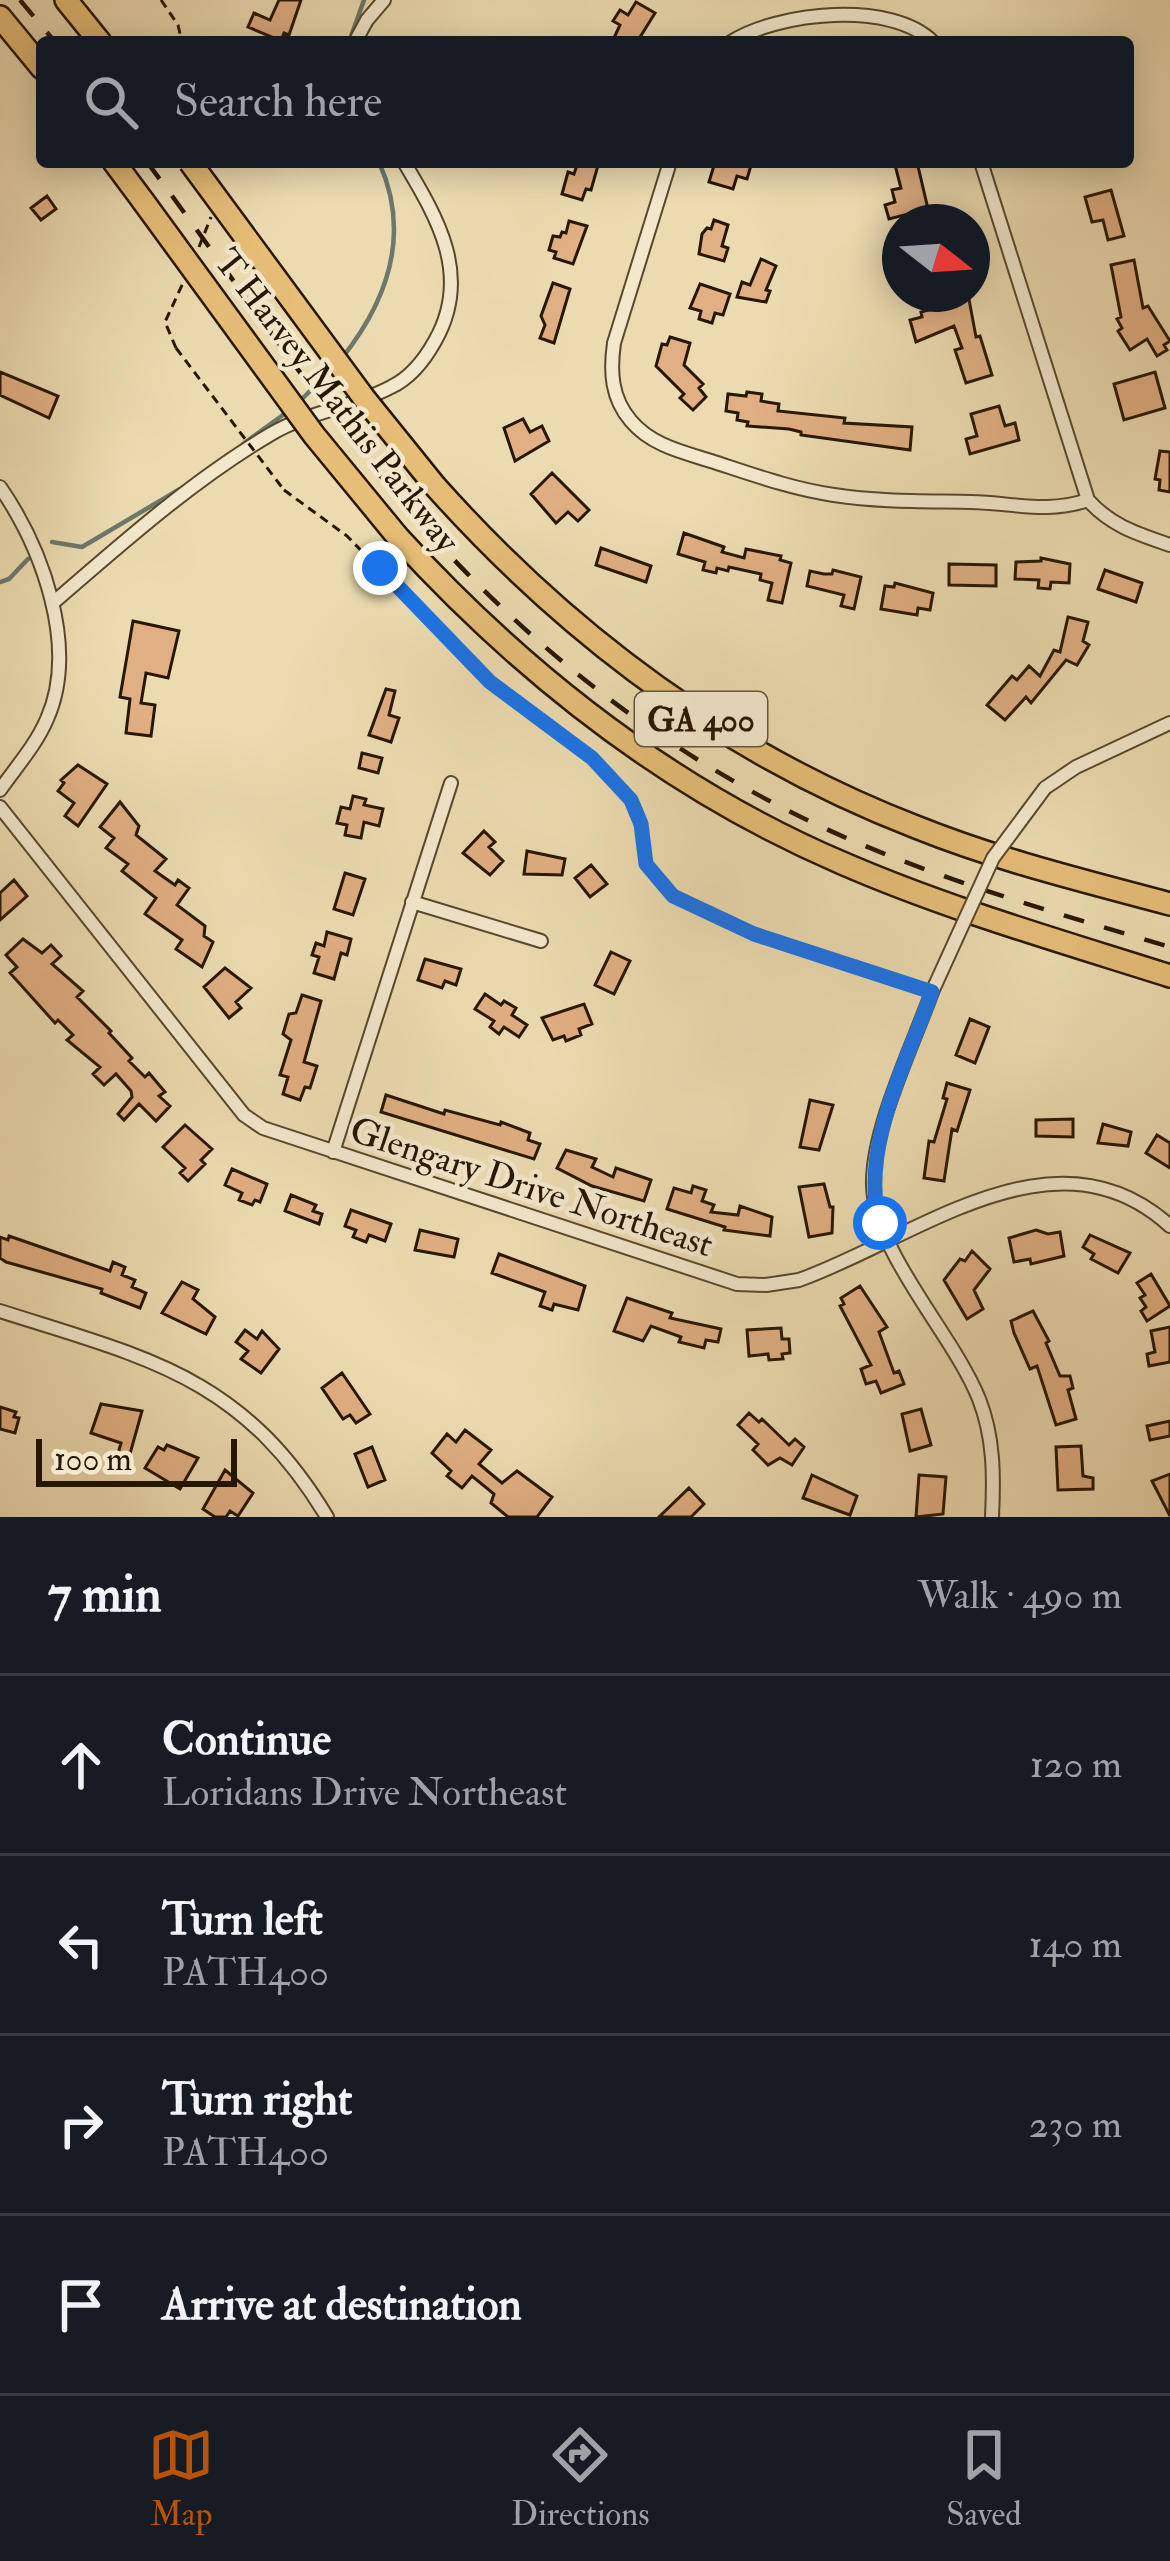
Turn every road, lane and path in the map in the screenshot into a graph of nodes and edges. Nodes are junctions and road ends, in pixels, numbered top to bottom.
1 (66, 0) edge
2 (161, 0) edge
3 (384, 0) edge
4 (0, 16) edge
5 (95, 36) edge
6 (181, 36) edge
7 (358, 36) edge
8 (743, 36) edge
9 (925, 36) edge
10 (36, 61) edge
11 (118, 168) edge
12 (194, 168) edge
13 (408, 168) edge
14 (668, 168) edge
15 (983, 168) edge
16 (176, 348) dead end
17 (0, 487) edge
18 (1088, 500) junction
19 (1170, 545) edge
20 (52, 603) junction
21 (1170, 723) edge
22 (451, 783) dead end
23 (0, 790) edge
24 (0, 807) edge
25 (412, 902) junction
26 (1170, 904) edge
27 (541, 941) dead end
28 (1170, 976) edge
29 (932, 992) junction
30 (333, 1152) junction
31 (1170, 1226) edge
32 (889, 1242) junction
33 (0, 1311) edge
34 (327, 1517) edge
35 (992, 1517) edge

1 - 5 highway
2 - 6 path
3 - 7 street
4 - 10 highway
8 - 9 street
11 - 28 highway, T Harvey Mathis Parkway / GA 400, bridge
12 - 26 highway, T Harvey Mathis Parkway / GA 400, bridge
13 - 20 street
14 - 18 street
15 - 18 street
16 - 29 path, bridge
17 - 20 street
18 - 19 street
20 - 23 street
21 - 29 street, bridge
22 - 25 street
24 - 30 street, Glengary Drive Northeast
25 - 27 street
25 - 30 street
29 - 32 street
30 - 32 street, Glengary Drive Northeast
31 - 32 street, Glengary Drive Northeast
32 - 35 street
33 - 34 street

